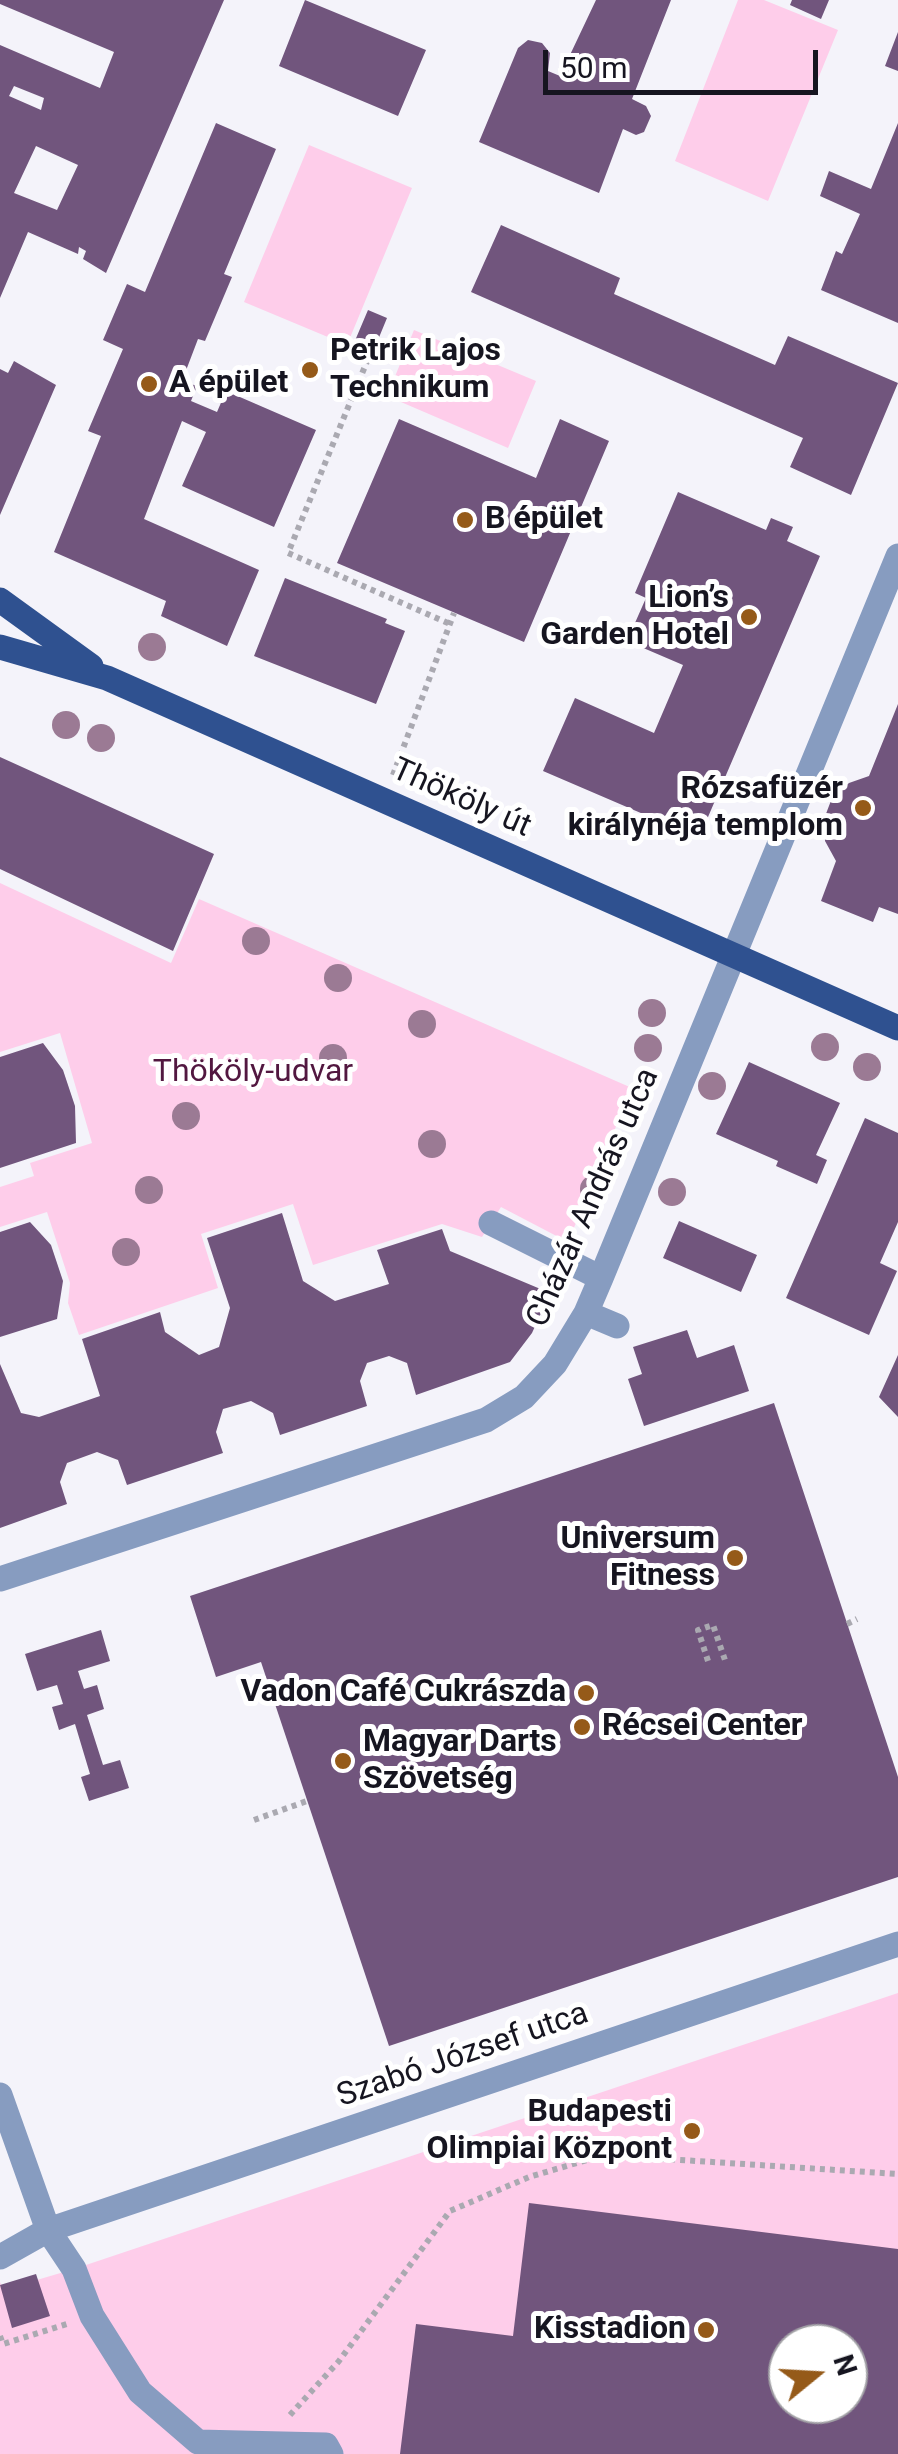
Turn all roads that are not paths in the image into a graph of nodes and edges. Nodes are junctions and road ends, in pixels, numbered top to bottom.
1 (898, 556) edge
2 (0, 600) edge
3 (0, 646) edge
4 (107, 678) junction
5 (733, 955) junction
6 (898, 1028) edge
7 (492, 1223) dead end
8 (601, 1278) junction
9 (586, 1313) junction
10 (617, 1326) dead end
11 (0, 1580) edge
12 (898, 1944) edge
13 (0, 2095) edge
14 (48, 2230) junction
15 (0, 2258) edge
16 (197, 2448) edge
17 (332, 2454) edge

1 - 5 street, Cházár András utca
2 - 4 main road, Thököly út
3 - 4 main road, Thököly út
4 - 5 main road, Thököly út
5 - 6 main road, Thököly út
5 - 8 street, Cházár András utca
7 - 8 street
8 - 9 street, Cházár András utca
9 - 10 street
9 - 11 street, Cházár András utca
12 - 14 street, Szabó József utca
13 - 14 street
14 - 15 street, Szabó József utca
14 - 16 street
16 - 17 street

